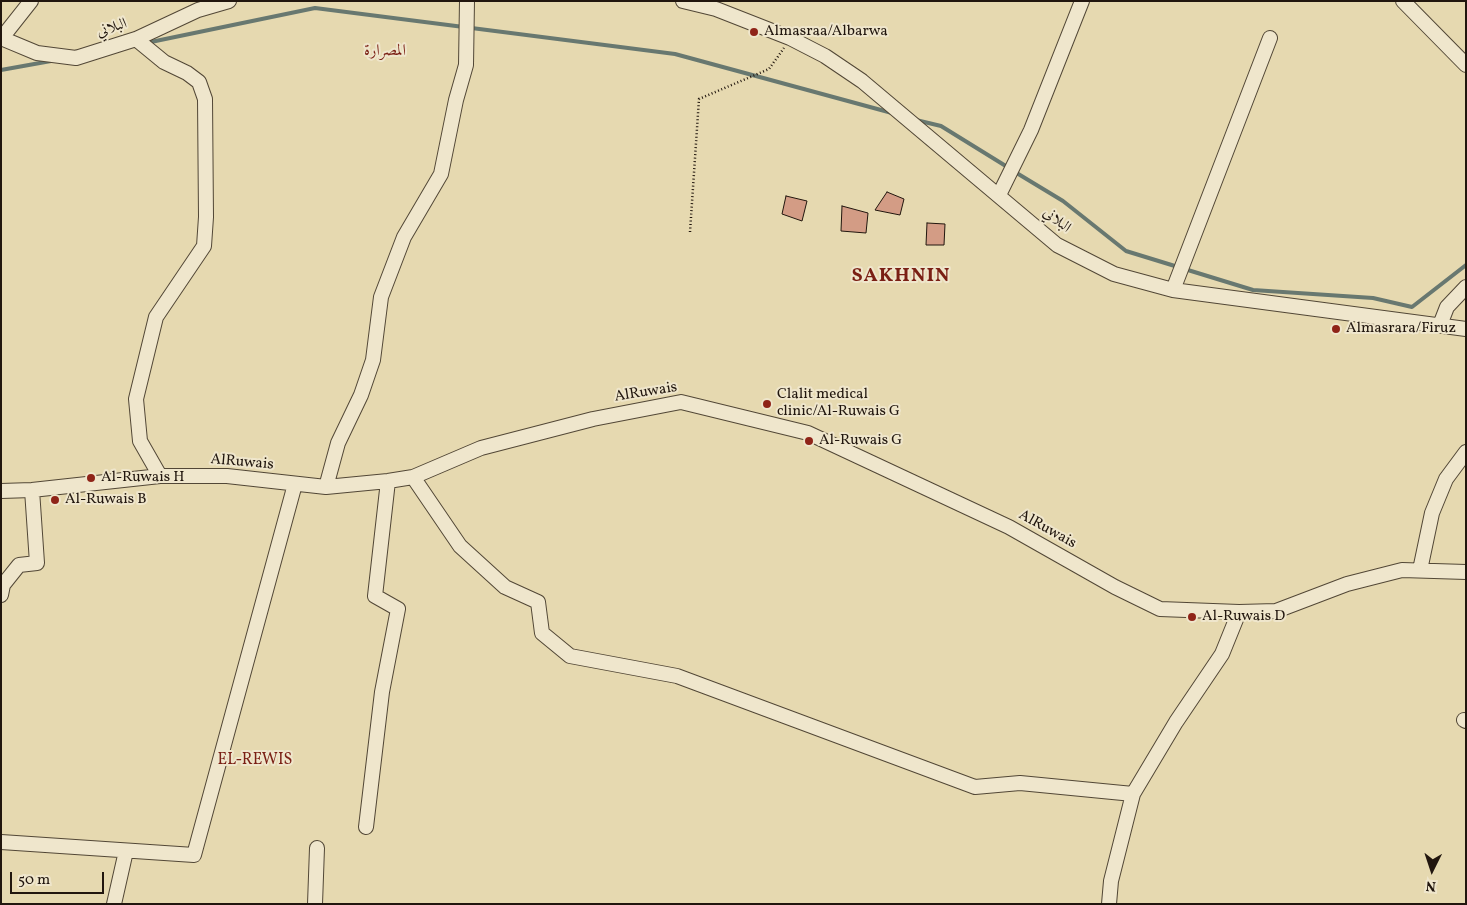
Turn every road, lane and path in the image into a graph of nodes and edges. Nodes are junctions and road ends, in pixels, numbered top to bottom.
1 (31, 1) edge
2 (229, 1) edge
3 (467, 1) edge
4 (683, 1) edge
5 (1082, 1) edge
6 (1403, 1) edge
7 (790, 38) junction
8 (1270, 38) dead end
9 (2, 39) edge
10 (136, 39) junction
11 (1466, 64) edge
12 (999, 195) junction
13 (690, 232) dead end
14 (1466, 287) edge
15 (1173, 290) junction
16 (1440, 325) junction
17 (1466, 329) edge
18 (1466, 452) edge
19 (160, 476) junction
20 (413, 477) junction
21 (388, 481) junction
22 (295, 484) junction
23 (326, 487) junction
24 (32, 490) junction
25 (1, 491) edge
26 (1420, 570) junction
27 (1466, 572) edge
28 (1, 595) edge
29 (1239, 612) junction
30 (1133, 794) junction
31 (366, 827) dead end
32 (1, 842) edge
33 (317, 848) dead end
34 (126, 851) junction
35 (114, 904) edge
36 (315, 904) edge
37 (1109, 904) edge

1 - 9 street
2 - 10 street, البلاني
3 - 23 street
4 - 7 street, البلاني
5 - 12 street
6 - 11 street
7 - 12 street, البلاني
7 - 13 path
8 - 15 street
9 - 10 street, البلاني
10 - 19 street
12 - 15 street, البلاني
14 - 16 street
15 - 16 street, البلاني
16 - 17 street, البلاني
18 - 26 street
19 - 22 street, AlRuwais
19 - 24 street, AlRuwais
20 - 21 street, AlRuwais
20 - 29 street, AlRuwais
20 - 30 street
21 - 23 street, AlRuwais
21 - 31 street
22 - 23 street, AlRuwais
22 - 34 street
24 - 25 street, AlRuwais
24 - 28 street
26 - 27 street, AlRuwais
26 - 29 street, AlRuwais
29 - 30 street
30 - 37 street
32 - 34 street
33 - 36 street
34 - 35 street

